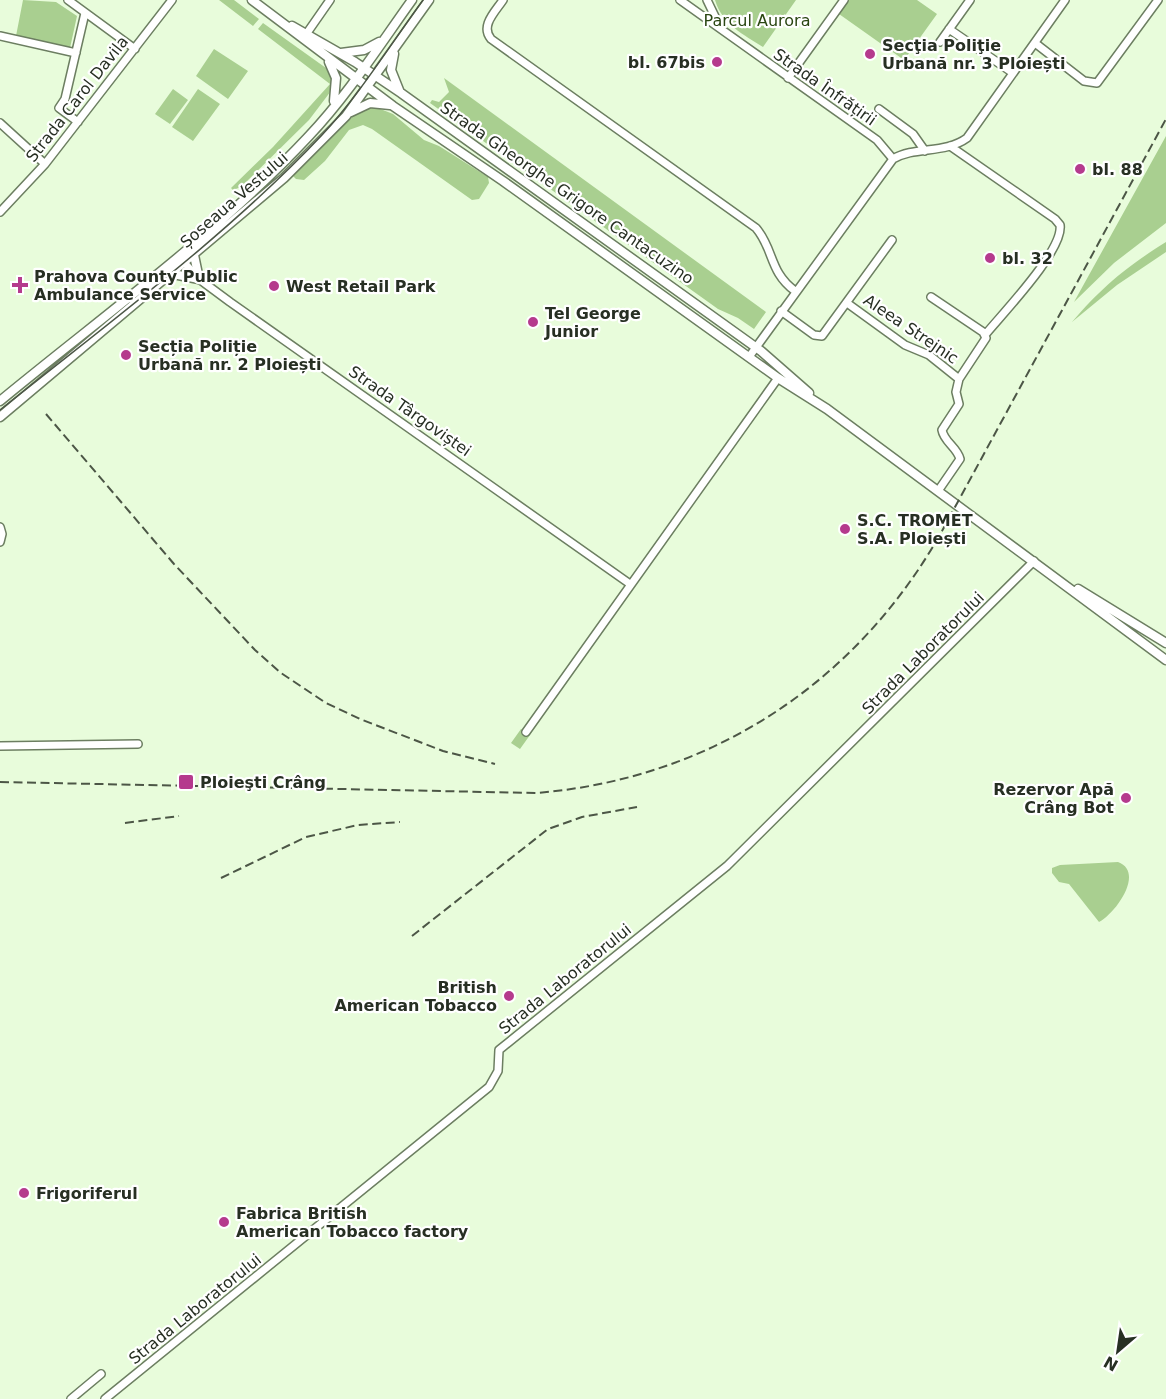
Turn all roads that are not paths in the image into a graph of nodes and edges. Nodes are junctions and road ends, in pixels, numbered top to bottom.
1 (68, 0) edge
2 (172, 0) edge
3 (252, 0) edge
4 (330, 0) edge
5 (412, 0) edge
6 (429, 0) edge
7 (503, 0) edge
8 (680, 0) edge
9 (706, 0) edge
10 (844, 0) edge
11 (970, 0) edge
12 (1065, 0) edge
13 (1158, 0) edge
14 (85, 12) junction
15 (278, 19) junction
16 (949, 29) junction
17 (307, 33) junction
18 (725, 33) junction
19 (0, 36) edge
20 (386, 36) junction
21 (940, 42) dead end
22 (1035, 42) junction
23 (398, 45) junction
24 (135, 49) junction
25 (76, 53) junction
26 (341, 53) junction
27 (328, 59) junction
28 (363, 67) junction
29 (1014, 73) junction
30 (376, 76) junction
31 (354, 78) junction
32 (788, 78) junction
33 (367, 88) junction
34 (401, 93) junction
35 (393, 106) junction
36 (332, 108) junction
37 (879, 109) dead end
38 (346, 116) junction
39 (78, 122) junction
40 (0, 123) edge
41 (950, 146) junction
42 (925, 151) junction
43 (893, 159) junction
44 (45, 164) junction
45 (0, 212) edge
46 (892, 240) dead end
47 (195, 255) junction
48 (178, 256) junction
49 (184, 263) junction
50 (172, 274) junction
51 (199, 279) junction
52 (795, 291) junction
53 (932, 297) dead end
54 (847, 303) junction
55 (781, 311) junction
56 (985, 335) junction
57 (755, 347) junction
58 (749, 357) junction
59 (781, 374) junction
60 (959, 379) junction
61 (0, 401) edge
62 (0, 417) edge
63 (938, 491) junction
64 (0, 527) edge
65 (0, 542) edge
66 (1034, 561) junction
67 (1064, 582) junction
68 (630, 584) junction
69 (1166, 643) edge
70 (1166, 660) edge
71 (526, 732) dead end
72 (138, 744) dead end
73 (0, 746) edge
74 (101, 1374) dead end
75 (72, 1399) edge
76 (105, 1399) edge

1 - 14 street
2 - 24 street, Strada Carol Davila
3 - 15 main road, Strada Gheorghe Grigore Cantacuzino
4 - 17 street
5 - 20 main road, Șoseaua Vestului
6 - 23 main road, Șoseaua Vestului
7 - 52 street
8 - 18 street, Strada Înfrățirii
9 - 18 street
10 - 32 street
11 - 16 street
12 - 22 street
13 - 22 street
14 - 24 street
14 - 25 street
15 - 17 main road, Strada Gheorghe Grigore Cantacuzino
15 - 27 main road, Strada Gheorghe Grigore Cantacuzino
16 - 21 street
16 - 29 street
17 - 26 main road, Strada Gheorghe Grigore Cantacuzino
18 - 32 street, Strada Înfrățirii
19 - 25 street
20 - 26 main road
20 - 28 main road, Șoseaua Vestului
22 - 29 street
23 - 30 main road, Șoseaua Vestului
23 - 34 main road
24 - 39 street, Strada Carol Davila
25 - 39 street
26 - 28 main road, Strada Gheorghe Grigore Cantacuzino
27 - 31 main road, Strada Gheorghe Grigore Cantacuzino
27 - 36 main road
28 - 30 main road, Strada Gheorghe Grigore Cantacuzino
28 - 31 main road, Șoseaua Vestului
29 - 41 street
30 - 33 main road, Șoseaua Vestului
30 - 34 main road, Strada Gheorghe Grigore Cantacuzino
31 - 33 main road, Strada Gheorghe Grigore Cantacuzino
31 - 36 main road, Șoseaua Vestului
32 - 43 street, Strada Înfrățirii
33 - 35 main road, Strada Gheorghe Grigore Cantacuzino
33 - 38 main road, Șoseaua Vestului
34 - 57 main road, Strada Gheorghe Grigore Cantacuzino
35 - 38 main road
35 - 58 main road, Strada Gheorghe Grigore Cantacuzino
36 - 48 main road, Șoseaua Vestului
37 - 42 street
38 - 47 main road, Șoseaua Vestului
39 - 44 street, Strada Carol Davila
40 - 44 street
41 - 42 street
41 - 56 street, Aleea Strejnic
42 - 43 street
43 - 52 street
44 - 45 street, Strada Carol Davila
46 - 54 street, Aleea Strejnic
47 - 49 main road, Șoseaua Vestului
47 - 51 main road
48 - 49 street, Strada Târgoviștei
48 - 61 main road, Șoseaua Vestului
49 - 50 main road, Șoseaua Vestului
49 - 51 street, Strada Târgoviștei
50 - 51 main road
50 - 62 main road, Șoseaua Vestului
51 - 68 street, Strada Târgoviștei
52 - 55 street
53 - 56 street
54 - 55 street, Aleea Strejnic
54 - 60 street, Aleea Strejnic
55 - 57 street
56 - 60 street, Aleea Strejnic
57 - 58 street
57 - 59 main road, Strada Gheorghe Grigore Cantacuzino
58 - 59 main road, Strada Gheorghe Grigore Cantacuzino
59 - 63 main road, Strada Gheorghe Grigore Cantacuzino
59 - 68 street
60 - 63 street, Aleea Strejnic
63 - 66 main road, Strada Gheorghe Grigore Cantacuzino
64 - 65 street
66 - 67 main road, Strada Gheorghe Grigore Cantacuzino
66 - 76 street, Strada Laboratorului
67 - 69 main road, Strada Gheorghe Grigore Cantacuzino
67 - 70 main road, Strada Gheorghe Grigore Cantacuzino
68 - 71 street
72 - 73 street
74 - 75 street

